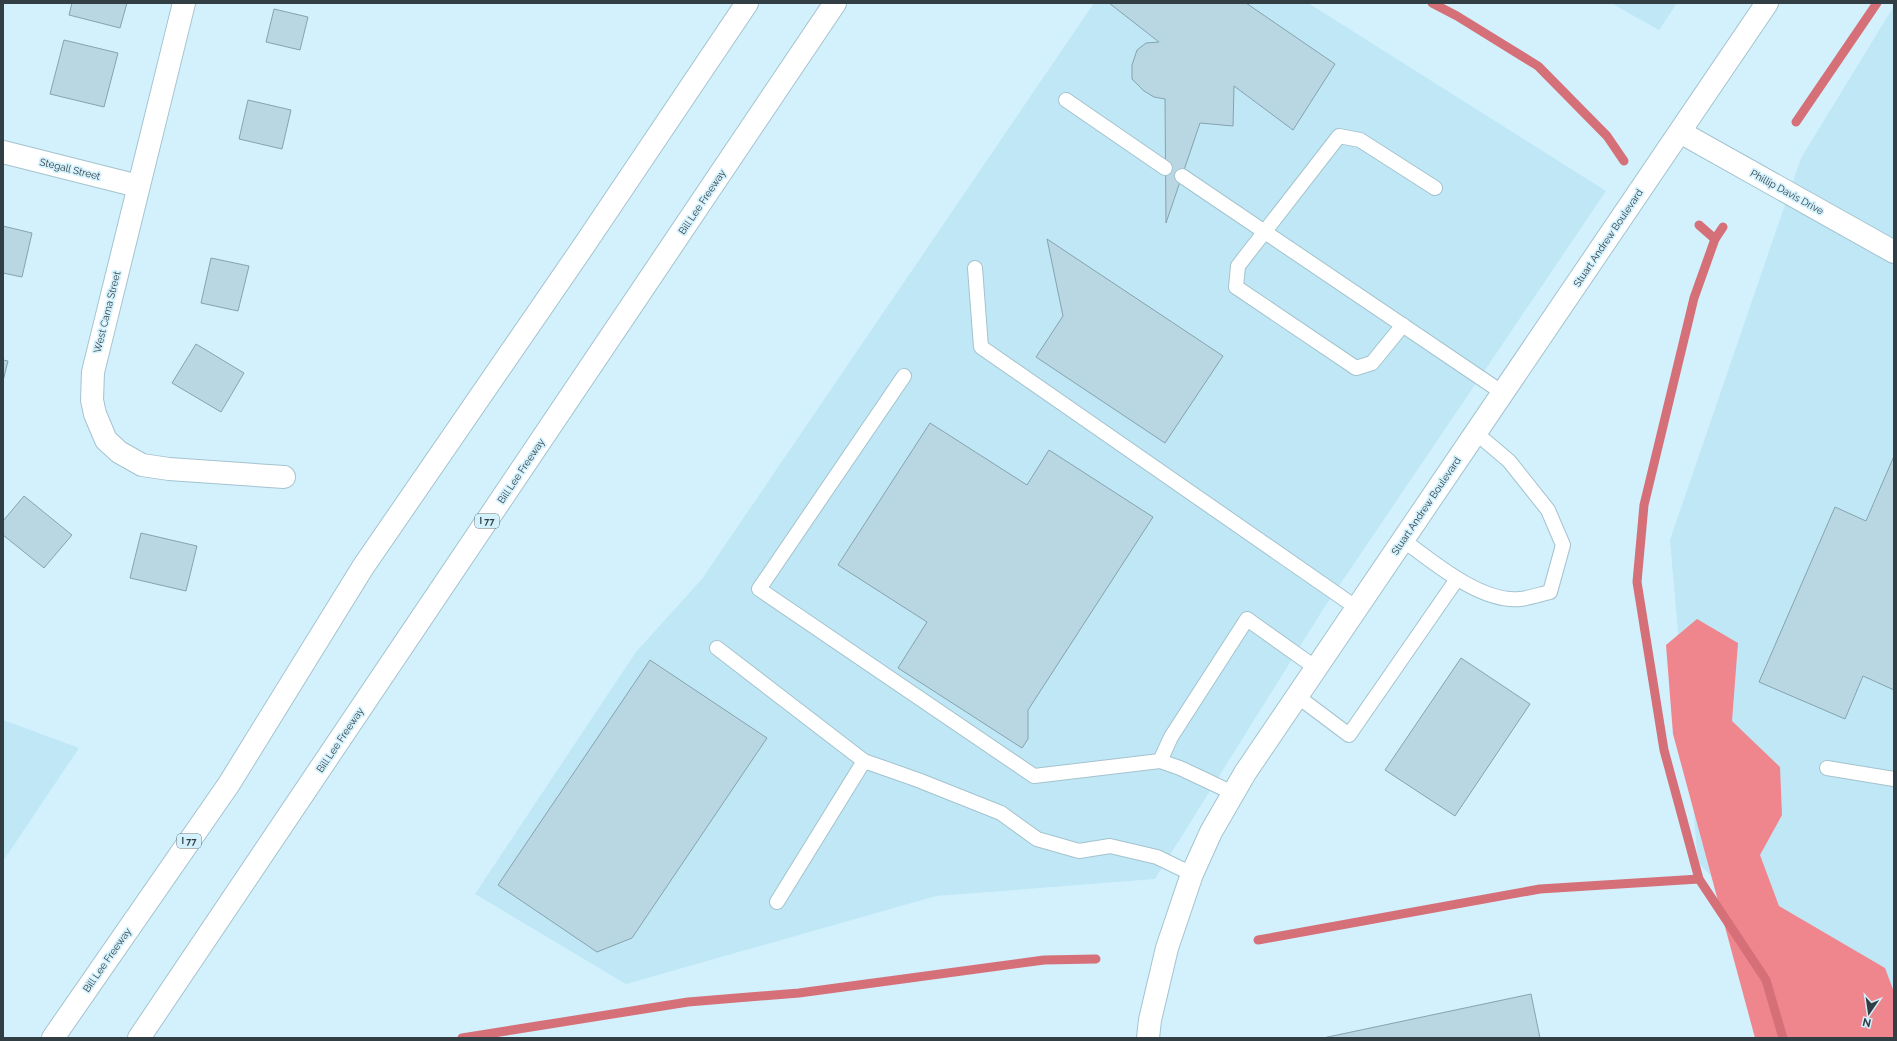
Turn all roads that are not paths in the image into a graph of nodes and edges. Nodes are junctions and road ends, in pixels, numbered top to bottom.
1 (184, 3) edge
2 (747, 3) edge
3 (835, 3) edge
4 (1767, 3) edge
5 (1066, 100) dead end
6 (1680, 132) junction
7 (3, 152) edge
8 (1165, 168) dead end
9 (1182, 176) dead end
10 (138, 186) junction
11 (1435, 188) dead end
12 (1264, 231) junction
13 (1894, 252) edge
14 (975, 268) dead end
15 (1403, 325) junction
16 (904, 376) dead end
17 (1503, 393) junction
18 (1476, 433) junction
19 (284, 477) dead end
20 (1403, 540) junction
21 (1457, 580) junction
22 (1357, 608) junction
23 (717, 648) dead end
24 (1316, 668) junction
25 (1297, 696) junction
26 (864, 761) junction
27 (1160, 761) junction
28 (1827, 768) dead end
29 (1894, 779) edge
30 (1233, 793) junction
31 (1192, 874) junction
32 (777, 902) dead end
33 (172, 991) junction
34 (76, 1004) junction
35 (44, 1038) edge
36 (53, 1038) edge
37 (139, 1038) edge
38 (145, 1038) edge
39 (1148, 1038) edge

1 - 10 main road, West Cama Street
2 - 34 main road, Bill Lee Freeway / I 77
3 - 33 main road, Bill Lee Freeway / I 77
4 - 6 main road, Stuart Andrew Boulevard
5 - 8 lane
6 - 13 main road, Phillip Davis Drive
6 - 17 main road, Stuart Andrew Boulevard
7 - 10 main road, Stegall Street
9 - 12 lane
10 - 19 main road, West Cama Street
11 - 12 lane
12 - 15 lane
12 - 15 lane
14 - 22 lane
15 - 17 lane
16 - 27 lane
17 - 18 main road, Stuart Andrew Boulevard
18 - 20 main road, Stuart Andrew Boulevard
18 - 21 lane
20 - 21 lane
20 - 22 main road, Stuart Andrew Boulevard
21 - 25 lane
22 - 24 main road, Stuart Andrew Boulevard
23 - 26 lane
24 - 25 main road, Stuart Andrew Boulevard
24 - 27 lane
25 - 30 main road, Stuart Andrew Boulevard
26 - 31 lane
26 - 32 lane
27 - 30 lane
28 - 29 lane
30 - 31 main road, Stuart Andrew Boulevard
31 - 39 main road, Stuart Andrew Boulevard
33 - 37 main road, Bill Lee Freeway / I 77
33 - 38 main road
34 - 35 main road
34 - 36 main road, Bill Lee Freeway / I 77

